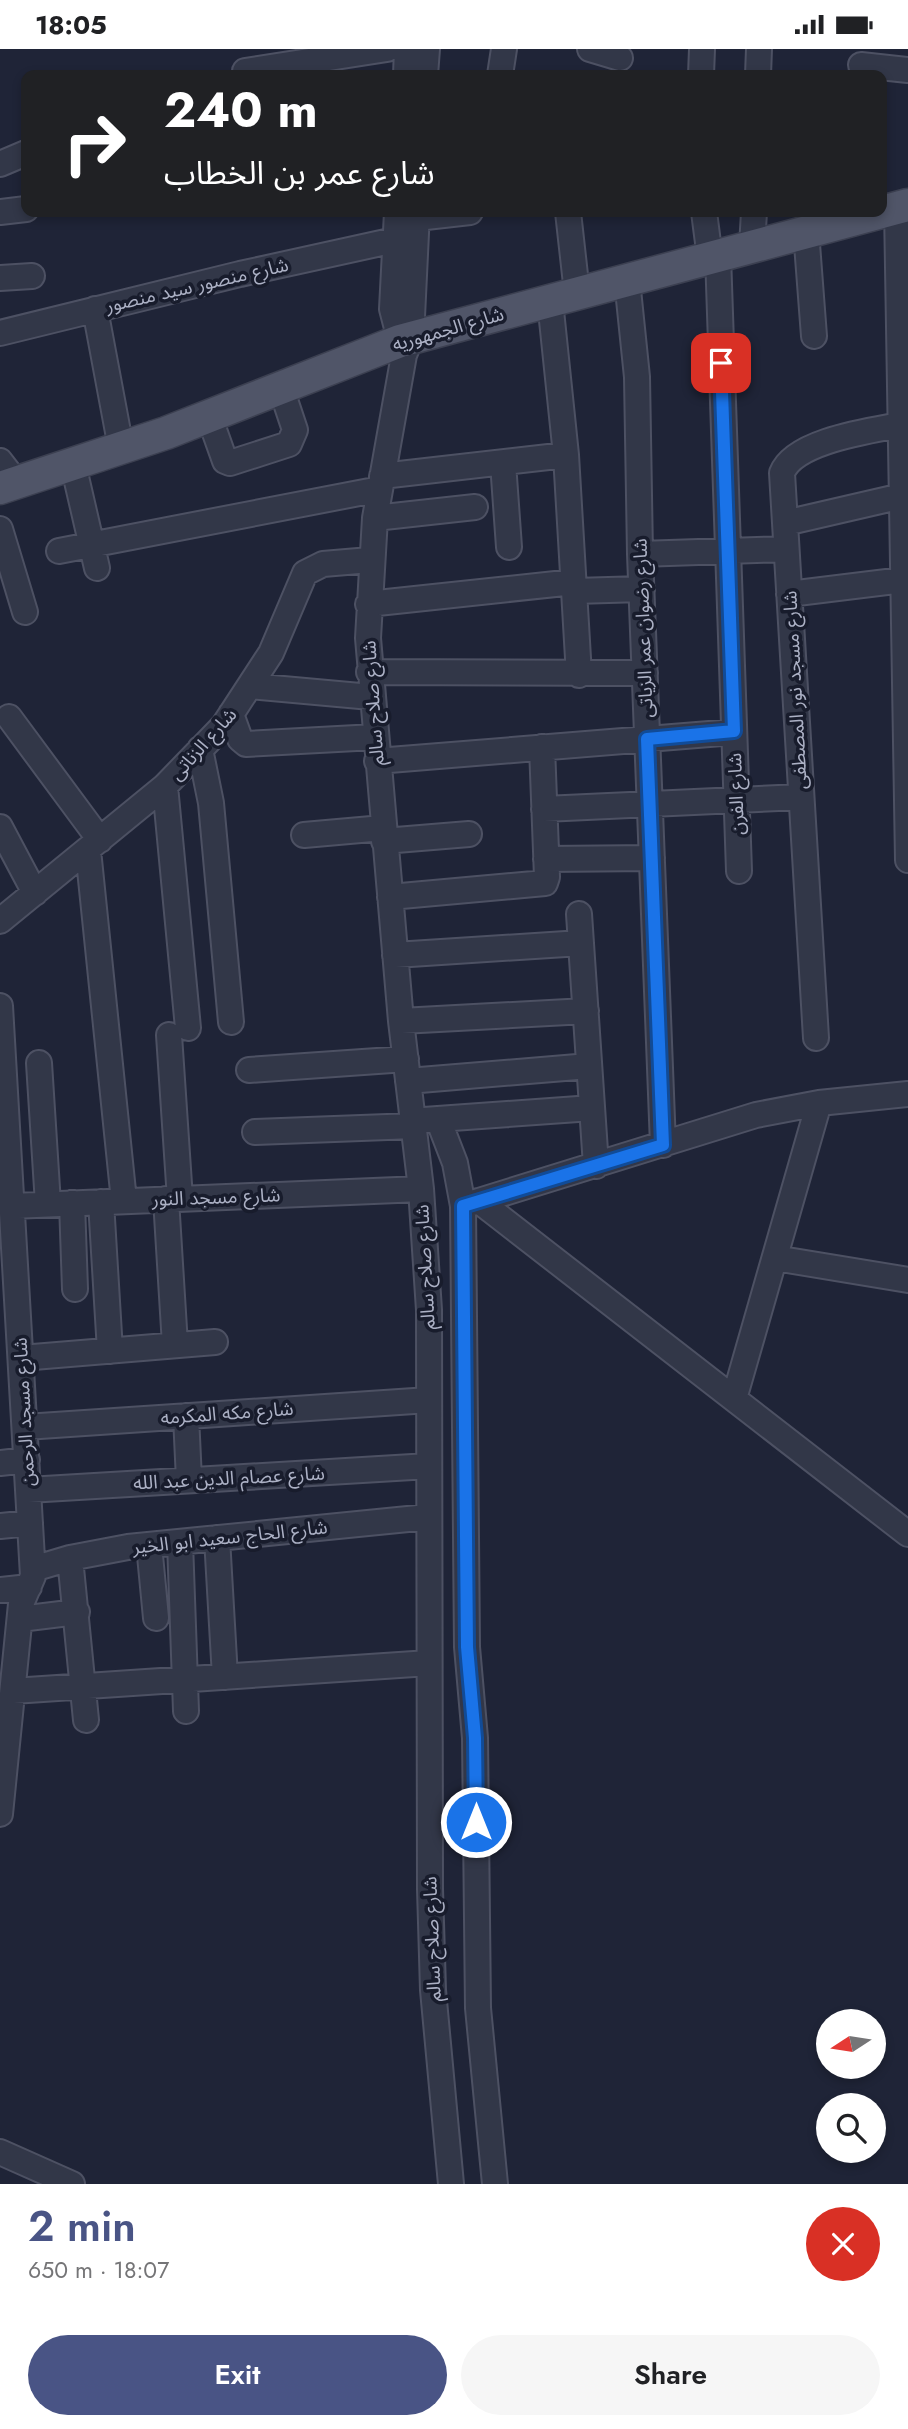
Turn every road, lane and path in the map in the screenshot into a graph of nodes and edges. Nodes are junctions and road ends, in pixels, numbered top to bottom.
1 (387, 49) edge
2 (407, 49) edge
3 (427, 49) edge
4 (504, 49) edge
5 (590, 49) edge
6 (702, 49) edge
7 (759, 49) edge
8 (619, 61) edge
9 (861, 63) edge
10 (251, 70) edge
11 (406, 70) edge
12 (425, 70) edge
13 (501, 70) edge
14 (701, 70) edge
15 (758, 70) edge
16 (908, 71) edge
17 (21, 155) edge
18 (0, 164) edge
19 (902, 207) edge
20 (21, 210) edge
21 (0, 212) edge
22 (408, 217) edge
23 (410, 217) edge
24 (568, 217) edge
25 (705, 217) edge
26 (754, 217) edge
27 (849, 217) edge
28 (813, 224) edge
29 (395, 240) junction
30 (752, 246) junction
31 (714, 256) junction
32 (32, 276) dead end
33 (0, 278) edge
34 (627, 280) junction
35 (563, 297) junction
36 (94, 309) junction
37 (0, 333) edge
38 (814, 336) dead end
39 (405, 345) junction
40 (281, 388) junction
41 (209, 416) junction
42 (900, 425) junction
43 (121, 448) junction
44 (566, 455) junction
45 (503, 463) junction
46 (73, 464) junction
47 (905, 469) edge
48 (6, 477) edge
49 (381, 483) junction
50 (902, 496) junction
51 (475, 507) dead end
52 (375, 518) junction
53 (785, 523) junction
54 (0, 529) edge
55 (509, 547) dead end
56 (786, 549) junction
57 (60, 551) dead end
58 (728, 551) junction
59 (640, 554) junction
60 (95, 556) junction
61 (370, 560) junction
62 (903, 580) junction
63 (8, 582) edge
64 (575, 587) junction
65 (642, 589) junction
66 (789, 594) junction
67 (368, 604) junction
68 (25, 611) dead end
69 (369, 671) junction
70 (645, 673) junction
71 (579, 675) junction
72 (250, 686) junction
73 (371, 697) junction
74 (231, 714) junction
75 (9, 717) dead end
76 (734, 731) junction
77 (647, 739) junction
78 (541, 747) junction
79 (200, 749) junction
80 (376, 749) junction
81 (165, 786) junction
82 (907, 786) edge
83 (801, 797) junction
84 (736, 800) junction
85 (650, 804) junction
86 (544, 809) junction
87 (908, 826) edge
88 (0, 827) edge
89 (384, 834) junction
90 (469, 834) dead end
91 (304, 835) dead end
92 (94, 845) junction
93 (652, 858) junction
94 (908, 860) edge
95 (546, 870) junction
96 (738, 871) dead end
97 (35, 893) junction
98 (390, 897) junction
99 (579, 914) dead end
100 (0, 921) edge
101 (582, 943) junction
102 (395, 955) junction
103 (0, 1006) edge
104 (586, 1011) junction
105 (231, 1021) dead end
106 (401, 1021) junction
107 (816, 1038) dead end
108 (38, 1063) dead end
109 (589, 1066) junction
110 (249, 1070) dead end
111 (407, 1070) junction
112 (908, 1094) edge
113 (819, 1103) junction
114 (592, 1108) junction
115 (422, 1122) junction
116 (254, 1132) dead end
117 (663, 1145) junction
118 (596, 1166) junction
119 (421, 1189) junction
120 (173, 1199) junction
121 (113, 1202) junction
122 (471, 1203) junction
123 (60, 1204) junction
124 (12, 1206) junction
125 (7, 1237) edge
126 (775, 1258) junction
127 (908, 1280) edge
128 (75, 1289) dead end
129 (215, 1342) dead end
130 (175, 1345) junction
131 (110, 1351) junction
132 (21, 1358) junction
133 (734, 1399) junction
134 (429, 1400) junction
135 (12, 1401) edge
136 (186, 1416) junction
137 (25, 1427) junction
138 (27, 1460) junction
139 (0, 1463) edge
140 (429, 1466) junction
141 (189, 1480) junction
142 (28, 1490) junction
143 (428, 1517) junction
144 (30, 1523) junction
145 (0, 1526) edge
146 (908, 1534) edge
147 (217, 1538) junction
148 (180, 1542) junction
149 (149, 1545) junction
150 (70, 1558) junction
151 (31, 1578) junction
152 (0, 1590) edge
153 (77, 1612) junction
154 (156, 1618) dead end
155 (19, 1619) junction
156 (429, 1663) junction
157 (225, 1677) junction
158 (185, 1681) junction
159 (84, 1688) junction
160 (13, 1691) junction
161 (187, 1711) dead end
162 (86, 1720) dead end
163 (3, 1753) edge
164 (0, 1814) edge
165 (0, 2152) edge
166 (72, 2184) edge
167 (451, 2184) edge
168 (495, 2184) edge

1 - 10 street
2 - 11 street
3 - 12 street
4 - 13 street
5 - 8 street
6 - 14 street
7 - 15 street
9 - 16 street
17 - 18 street
19 - 42 street
20 - 21 street
22 - 29 street
23 - 39 street, شارع صلاح سالم
24 - 35 street
25 - 31 street, شارع الفرن
26 - 30 street
27 - 28 main road, شارع الجمهوريه
28 - 30 main road, شارع الجمهوريه
28 - 38 street
29 - 36 street, شارع منصور سيد منصور
29 - 39 street
30 - 31 main road, شارع الجمهوريه
31 - 34 main road, شارع الجمهوريه
31 - 58 street, شارع الفرن
32 - 33 street
34 - 35 main road, شارع الجمهوريه
34 - 59 street, شارع رضوان عمر الزياتى
35 - 39 main road, شارع الجمهوريه
35 - 44 street
36 - 37 street, شارع منصور سيد منصور
36 - 43 street
39 - 40 main road, شارع الجمهوريه
39 - 49 street, شارع صلاح سالم
40 - 41 main road, شارع الجمهوريه
40 - 41 street
41 - 43 main road, شارع الجمهوريه
42 - 47 street
42 - 53 street, شارع مسجد نور المصطفى
43 - 46 main road, شارع الجمهوريه
44 - 45 street
44 - 64 street
45 - 49 street
45 - 55 street
46 - 48 main road, شارع الجمهوريه
46 - 60 street
47 - 50 street
49 - 52 street, شارع صلاح سالم
49 - 60 street
50 - 53 street
50 - 62 street
51 - 52 street
52 - 61 street, شارع صلاح سالم
53 - 56 street, شارع مسجد نور المصطفى
54 - 63 street
56 - 58 street
56 - 66 street, شارع مسجد نور المصطفى
57 - 60 street
58 - 59 street
58 - 76 street, شارع الفرن
59 - 65 street, شارع رضوان عمر الزياتى
61 - 67 street, شارع صلاح سالم
61 - 72 street, شارع الزناتى
62 - 66 street
62 - 82 street
63 - 68 street
64 - 65 street
64 - 67 street
64 - 71 street
65 - 70 street, شارع رضوان عمر الزياتى
66 - 83 street, شارع مسجد نور المصطفى
67 - 69 street, شارع صلاح سالم
69 - 71 street
69 - 73 street, شارع صلاح سالم
70 - 71 street
70 - 77 street, شارع رضوان عمر الزياتى
72 - 73 street
72 - 74 street, شارع الزناتى
73 - 80 street, شارع صلاح سالم
74 - 79 street, شارع الزناتى
74 - 80 street
75 - 92 street
76 - 77 street
76 - 84 street, شارع الفرن
77 - 78 street
77 - 85 street, شارع رضوان عمر الزياتى
78 - 80 street
78 - 86 street
79 - 81 street, شارع الزناتى
79 - 105 street
80 - 89 street, شارع صلاح سالم
81 - 92 street, شارع الزناتى
81 - 120 street
82 - 87 street
83 - 84 street
83 - 107 street, شارع مسجد نور المصطفى
84 - 85 street
84 - 96 street, شارع الفرن
85 - 86 street
85 - 93 street, شارع رضوان عمر الزياتى
86 - 95 street
87 - 94 street
88 - 97 street
89 - 90 street
89 - 91 street
89 - 98 street, شارع صلاح سالم
92 - 97 street, شارع الزناتى
92 - 121 street
93 - 95 street
93 - 117 street, شارع رضوان عمر الزياتى
95 - 98 street
97 - 100 street, شارع الزناتى
98 - 102 street, شارع صلاح سالم
99 - 101 street
101 - 102 street
101 - 104 street
102 - 106 street, شارع صلاح سالم
103 - 124 street, شارع مسجد الرحمن
104 - 106 street
104 - 109 street
106 - 111 street, شارع صلاح سالم
108 - 123 street
109 - 111 street
109 - 114 street
110 - 111 street
111 - 115 street, شارع صلاح سالم
112 - 113 street
113 - 117 street
113 - 126 street
114 - 115 street
114 - 118 street
115 - 116 street
115 - 119 street, شارع صلاح سالم
115 - 122 street
117 - 118 street
118 - 122 street
119 - 120 street, شارع مسجد النور
119 - 134 street, شارع صلاح سالم
120 - 121 street, شارع مسجد النور
120 - 130 street
121 - 123 street, شارع مسجد النور
121 - 131 street
122 - 133 street
122 - 168 street
123 - 124 street, شارع مسجد النور
123 - 128 street
124 - 125 street, شارع مسجد الرحمن
125 - 132 street, شارع مسجد الرحمن
126 - 127 street
126 - 133 street
129 - 130 street
130 - 131 street
131 - 132 street
132 - 135 street, شارع مسجد الرحمن
133 - 146 street
134 - 136 street, شارع مكه المكرمه
134 - 140 street, شارع صلاح سالم
135 - 137 street, شارع مسجد الرحمن
136 - 137 street, شارع مكه المكرمه
136 - 141 street
137 - 138 street, شارع مسجد الرحمن
138 - 139 street
138 - 142 street, شارع مسجد الرحمن
140 - 141 street, شارع عصام الدين عبد الله
140 - 143 street, شارع صلاح سالم
141 - 142 street, شارع عصام الدين عبد الله
142 - 144 street, شارع مسجد الرحمن
143 - 147 street, شارع الحاج سعيد ابو الخير
143 - 156 street, شارع صلاح سالم
144 - 145 street
144 - 151 street, شارع مسجد الرحمن
147 - 148 street, شارع الحاج سعيد ابو الخير
147 - 157 street
148 - 149 street, شارع الحاج سعيد ابو الخير
148 - 158 street
149 - 150 street, شارع الحاج سعيد ابو الخير
149 - 154 street
150 - 151 street, شارع الحاج سعيد ابو الخير
150 - 153 street
151 - 152 street, شارع الحاج سعيد ابو الخير
151 - 155 street, شارع مسجد الرحمن
153 - 155 street
153 - 159 street
155 - 160 street, شارع مسجد الرحمن
156 - 157 street
156 - 167 street, شارع صلاح سالم
157 - 158 street
158 - 159 street
158 - 161 street
159 - 160 street
159 - 162 street
160 - 163 street, شارع مسجد الرحمن
163 - 164 street, شارع مسجد الرحمن
165 - 166 street

